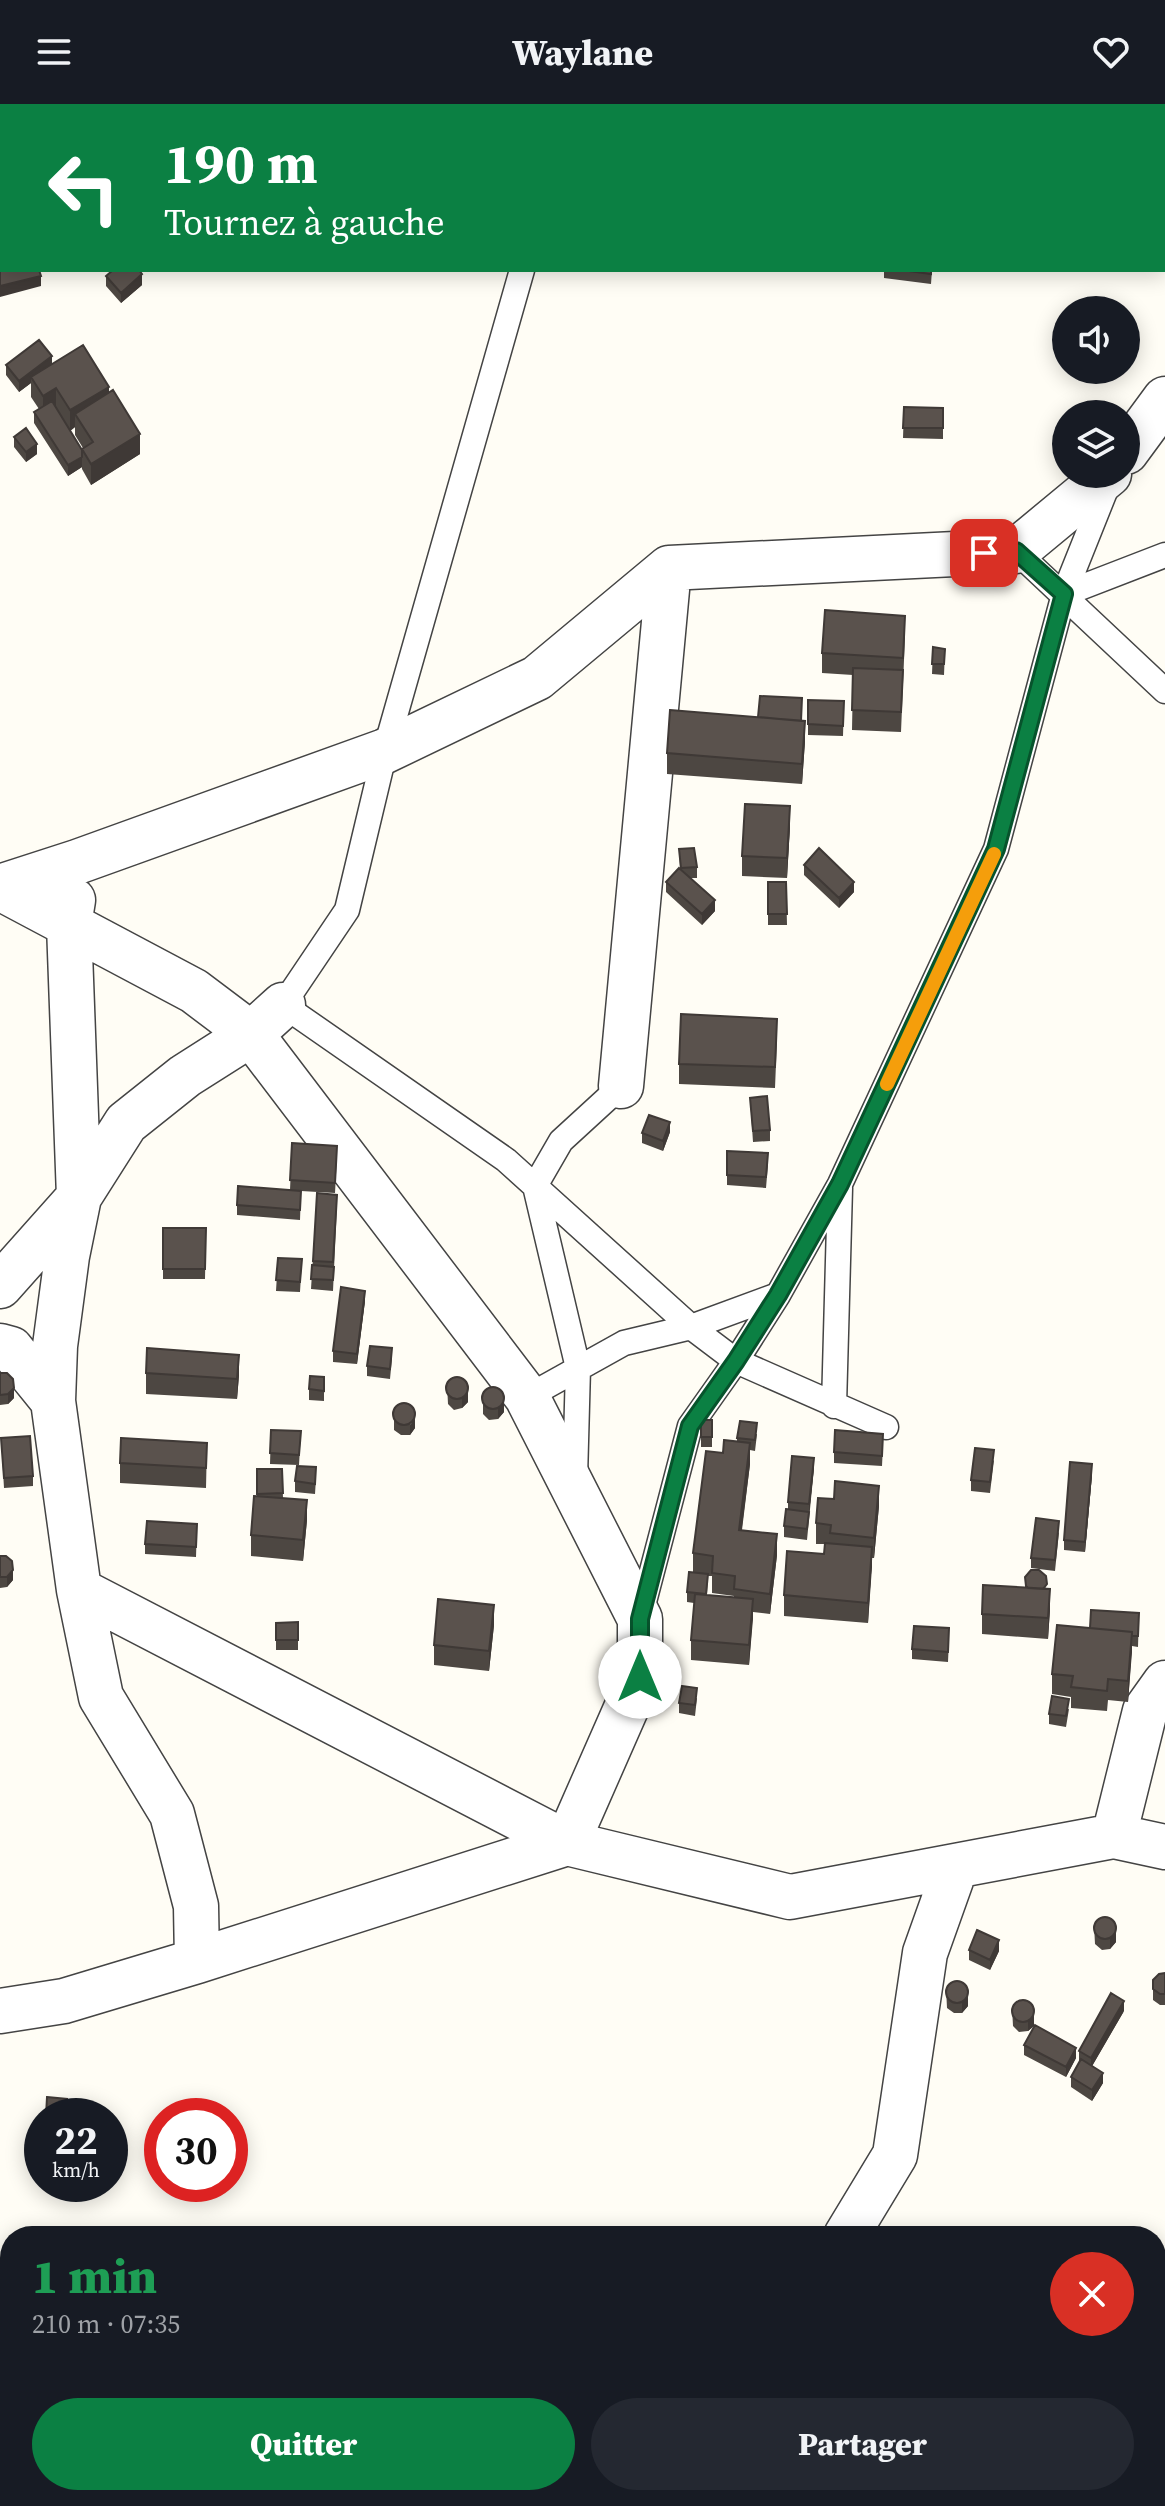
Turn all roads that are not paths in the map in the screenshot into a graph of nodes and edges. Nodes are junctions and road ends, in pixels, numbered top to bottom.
1 (521, 272) edge
2 (1165, 399) edge
3 (1140, 433) edge
4 (1093, 488) edge
5 (1105, 488) edge
6 (1016, 551) junction
7 (1165, 555) edge
8 (669, 568) junction
9 (1064, 594) junction
10 (1165, 691) edge
11 (385, 751) junction
12 (77, 862) junction
13 (0, 888) edge
14 (69, 925) junction
15 (283, 1005) junction
16 (251, 1034) junction
17 (621, 1086) joint
18 (840, 1184) junction
19 (535, 1186) junction
20 (79, 1197) junction
21 (0, 1286) edge
22 (778, 1295) junction
23 (691, 1327) junction
24 (0, 1346) edge
25 (736, 1361) junction
26 (578, 1368) junction
27 (527, 1397) junction
28 (53, 1401) junction
29 (834, 1406) junction
30 (886, 1427) dead end
31 (575, 1488) junction
32 (79, 1590) junction
33 (640, 1619) junction
34 (1165, 1683) edge
35 (1114, 1836) junction
36 (567, 1843) junction
37 (1165, 1847) edge
38 (956, 1866) junction
39 (197, 1961) junction
40 (0, 2011) edge
41 (852, 2226) edge

1 - 11 lane
2 - 3 street
4 - 6 street
5 - 9 lane
6 - 8 street
6 - 9 lane
7 - 9 lane
8 - 11 street
8 - 17 street
9 - 10 lane
9 - 18 lane
11 - 12 street
11 - 15 lane
12 - 13 street
12 - 14 street
13 - 14 street
14 - 16 street
14 - 20 street
15 - 16 street
15 - 19 lane
16 - 20 street
16 - 27 street
17 - 19 lane
18 - 22 lane
18 - 29 lane
19 - 23 lane
19 - 26 lane
20 - 21 street
20 - 28 street
22 - 23 lane
22 - 25 lane
23 - 25 lane
23 - 26 lane
24 - 28 street
25 - 29 lane
25 - 33 lane
26 - 27 lane
26 - 31 lane
27 - 31 street
28 - 32 street
29 - 30 lane
31 - 33 street
32 - 36 street
32 - 39 street
33 - 36 street
34 - 35 street
35 - 37 street
35 - 38 street
36 - 38 street
36 - 39 street
38 - 41 street
39 - 40 street

